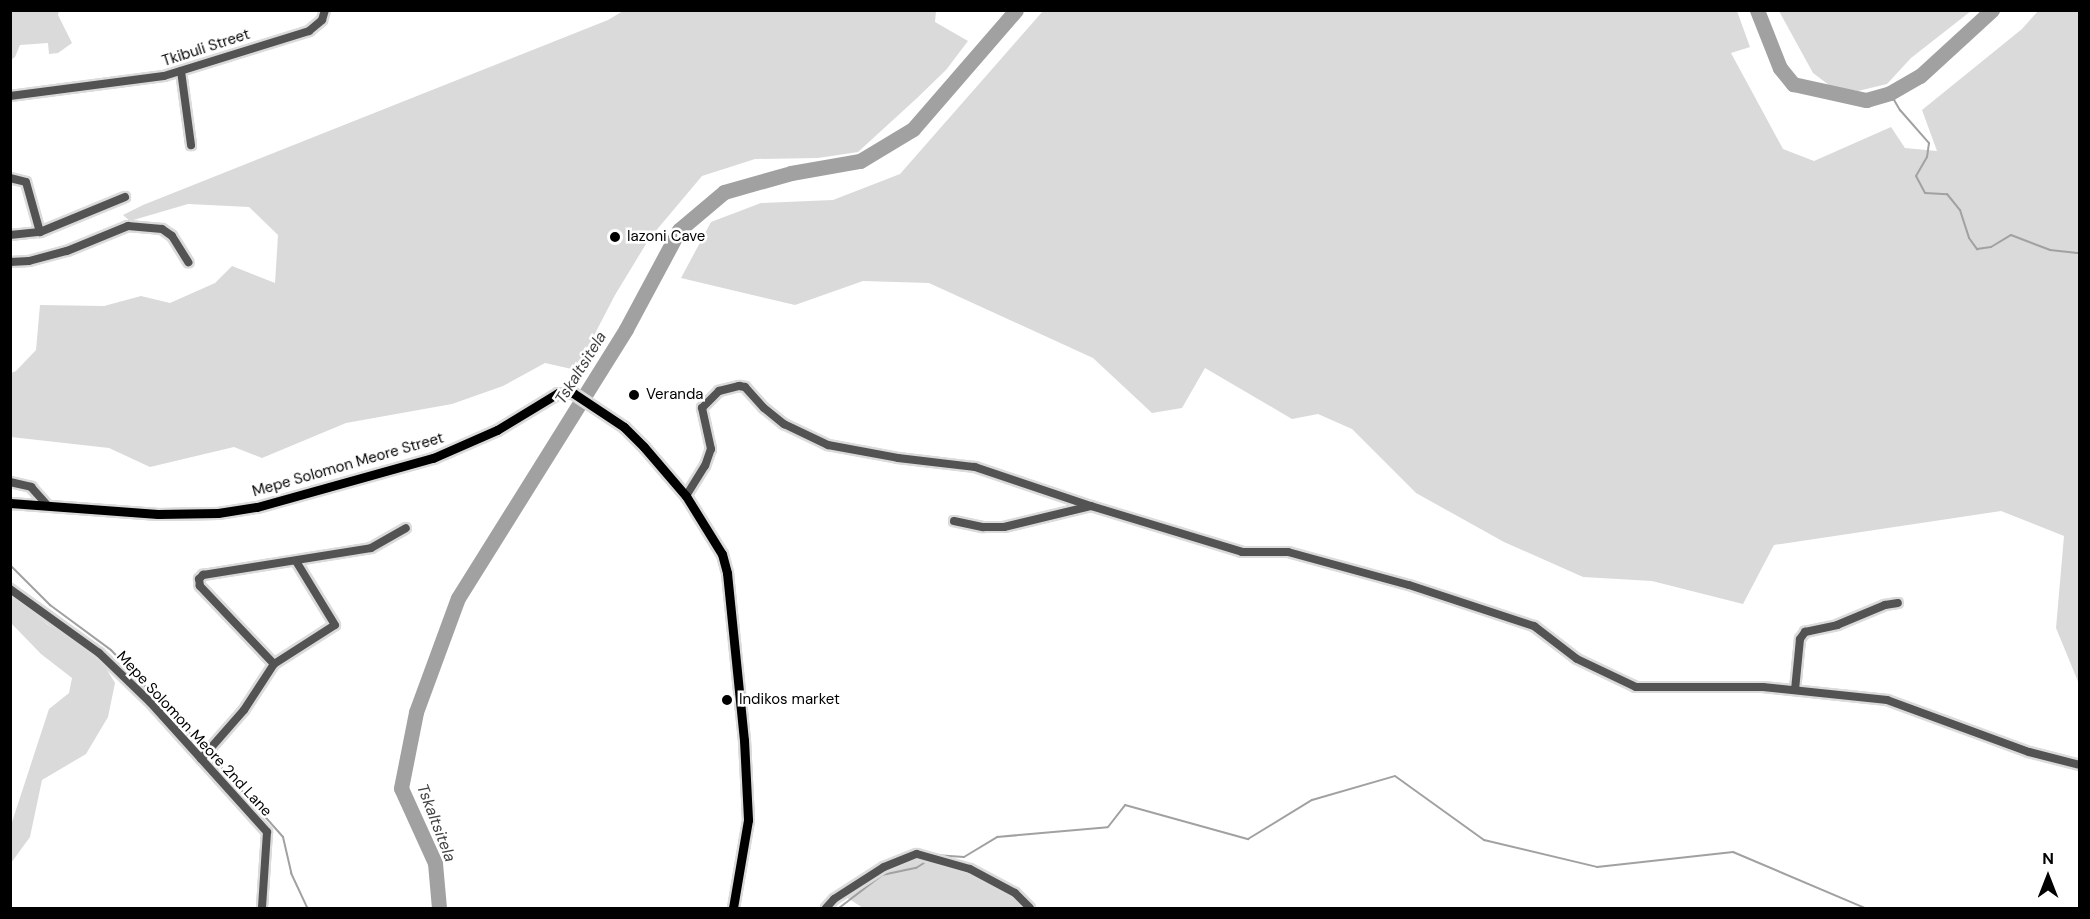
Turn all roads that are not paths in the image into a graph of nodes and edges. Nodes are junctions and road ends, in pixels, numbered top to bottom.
1 (325, 10) edge
2 (182, 71) junction
3 (10, 96) edge
4 (191, 145) dead end
5 (10, 178) edge
6 (125, 197) dead end
7 (40, 232) junction
8 (10, 235) edge
9 (10, 262) edge
10 (188, 262) dead end
11 (10, 482) edge
12 (686, 496) junction
13 (10, 503) edge
14 (48, 506) junction
15 (1091, 506) junction
16 (954, 521) dead end
17 (406, 528) dead end
18 (296, 561) junction
19 (10, 589) edge
20 (1898, 603) dead end
21 (274, 664) junction
22 (1795, 690) junction
23 (201, 759) junction
24 (2079, 765) edge
25 (735, 908) edge
26 (262, 909) edge
27 (826, 909) edge
28 (1030, 909) edge

1 - 2 street, Tkibuli Street
2 - 3 street, Tkibuli Street
2 - 4 street
5 - 7 street
6 - 7 street
7 - 8 street
9 - 10 street
11 - 14 street
12 - 14 main road, Mepe Solomon Meore Street
12 - 15 street
12 - 25 main road
13 - 14 main road, Mepe Solomon Meore Street
15 - 16 street
15 - 22 street
17 - 18 street
18 - 21 street
18 - 21 street
19 - 23 street, Mepe Solomon Meore 2nd Lane
20 - 22 street
21 - 23 street
22 - 24 street
23 - 26 street, Mepe Solomon Meore 2nd Lane
27 - 28 street

